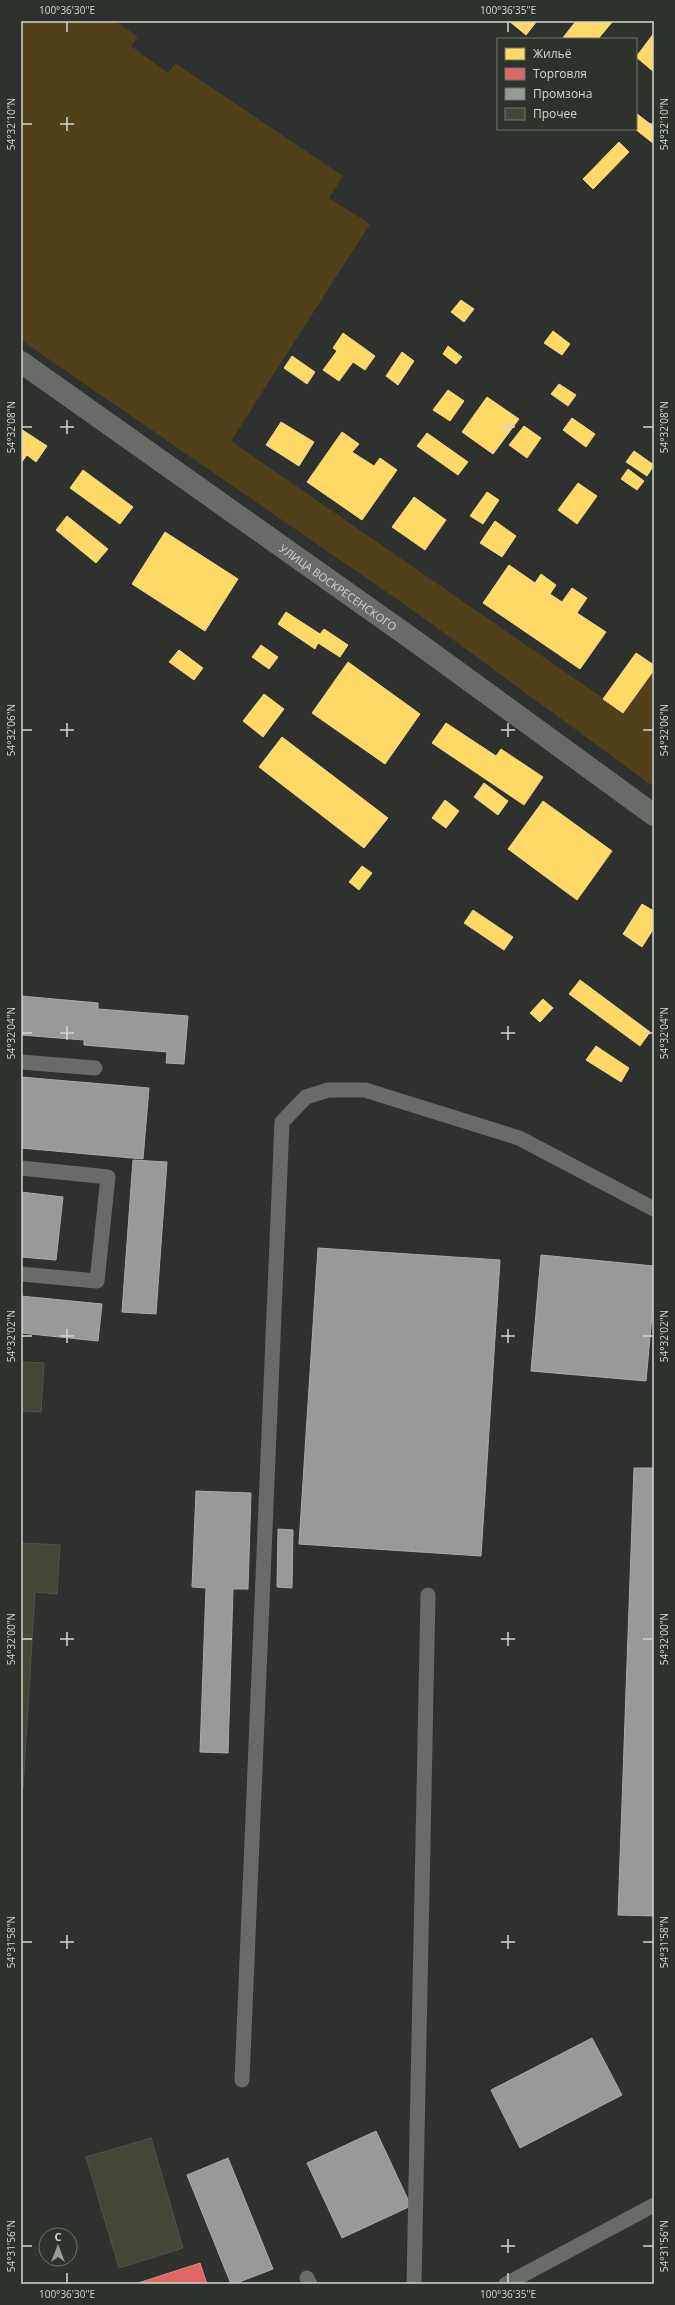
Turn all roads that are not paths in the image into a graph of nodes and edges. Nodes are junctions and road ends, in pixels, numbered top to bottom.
1 (21, 362) edge
2 (654, 815) edge
3 (21, 1062) edge
4 (95, 1068) dead end
5 (21, 1168) edge
6 (654, 1209) edge
7 (21, 1274) edge
8 (428, 1595) dead end
9 (242, 2080) dead end
10 (654, 2204) edge
11 (414, 2284) edge
12 (506, 2284) edge

1 - 2 street, УЛИЦА ВОСКРЕСЕНСКОГО
3 - 4 lane
5 - 7 lane
6 - 9 lane
8 - 11 lane
10 - 12 lane

